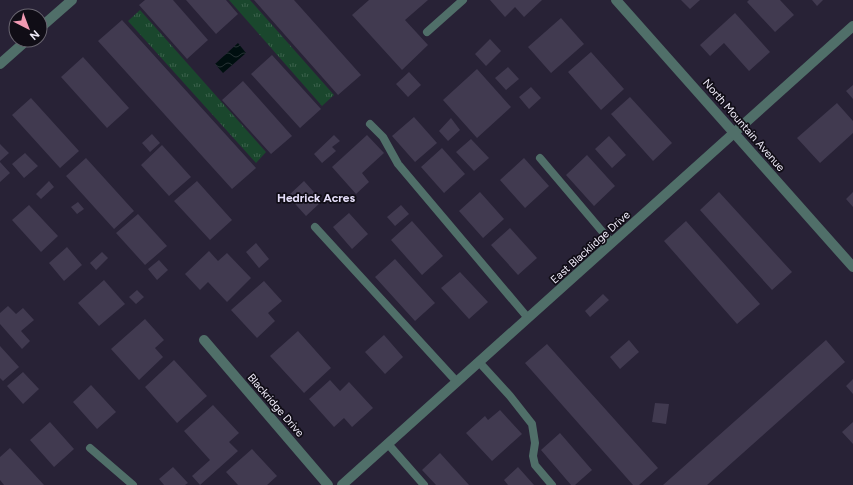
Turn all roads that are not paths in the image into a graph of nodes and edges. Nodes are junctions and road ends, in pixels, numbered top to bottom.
1 (72, 0) edge
2 (463, 0) edge
3 (616, 0) edge
4 (48, 21) edge
5 (853, 26) edge
6 (427, 32) dead end
7 (18, 48) edge
8 (0, 64) edge
9 (370, 124) dead end
10 (735, 132) junction
11 (540, 158) dead end
12 (316, 227) dead end
13 (612, 243) junction
14 (852, 263) edge
15 (528, 318) junction
16 (204, 340) dead end
17 (480, 362) junction
18 (457, 382) junction
19 (388, 444) junction
20 (90, 448) dead end
21 (133, 485) edge
22 (328, 485) edge
23 (342, 485) edge
24 (424, 485) edge
25 (552, 485) edge

1 - 4 street
2 - 6 lane
3 - 10 street, North Mountain Avenue
5 - 10 street, East Blacklidge Drive
7 - 8 street
9 - 15 lane
10 - 13 street, East Blacklidge Drive
10 - 14 street, North Mountain Avenue
11 - 13 lane
12 - 18 lane
13 - 15 street, East Blacklidge Drive
15 - 17 street, East Blacklidge Drive
16 - 22 street, Blackridge Drive
17 - 18 street, East Blacklidge Drive
17 - 25 lane
18 - 19 street, East Blacklidge Drive
19 - 23 street, East Blacklidge Drive
19 - 24 lane
20 - 21 lane

